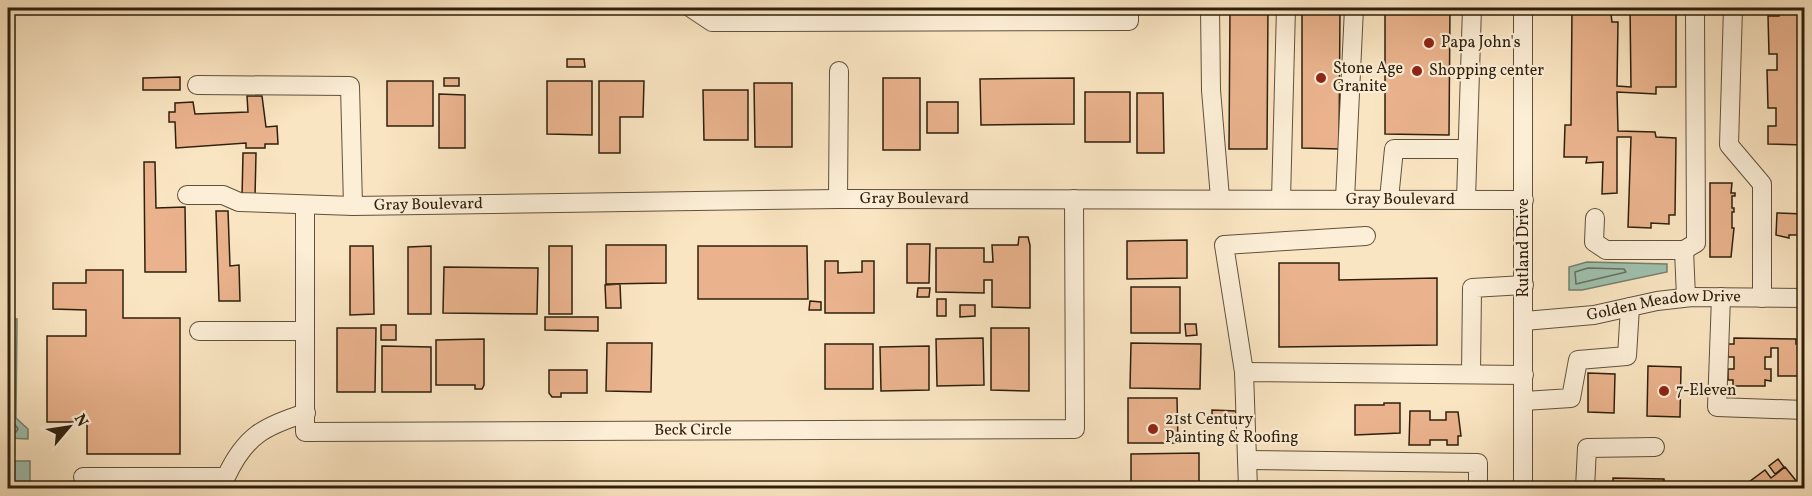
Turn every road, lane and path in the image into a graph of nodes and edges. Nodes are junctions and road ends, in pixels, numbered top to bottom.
1 (691, 8) edge
2 (1129, 8) edge
3 (1210, 8) edge
4 (1286, 8) edge
5 (1354, 8) edge
6 (1472, 8) edge
7 (1523, 8) edge
8 (1695, 8) edge
9 (1733, 8) edge
10 (839, 71) dead end
11 (197, 85) dead end
12 (1467, 149) junction
13 (187, 195) dead end
14 (1074, 198) junction
15 (1220, 198) junction
16 (838, 199) junction
17 (1281, 199) junction
18 (1345, 199) junction
19 (1389, 199) junction
20 (1466, 199) junction
21 (1524, 200) junction
22 (304, 206) junction
23 (353, 206) junction
24 (1594, 218) dead end
25 (1366, 236) dead end
26 (1684, 250) junction
27 (1524, 285) junction
28 (1686, 297) junction
29 (1721, 297) junction
30 (1762, 298) junction
31 (1804, 298) edge
32 (1630, 307) junction
33 (1524, 321) junction
34 (199, 330) dead end
35 (305, 331) junction
36 (1244, 372) junction
37 (1471, 375) junction
38 (1524, 375) junction
39 (1524, 401) junction
40 (1804, 410) edge
41 (306, 413) junction
42 (1655, 447) dead end
43 (1247, 460) junction
44 (83, 477) dead end
45 (1248, 489) edge
46 (1478, 489) edge
47 (1523, 489) edge
48 (1585, 489) edge

1 - 2 street
3 - 15 street
4 - 17 street
5 - 18 street
6 - 12 street
7 - 21 street, Rutland Drive
8 - 26 street
9 - 30 street
10 - 16 street
11 - 23 street
12 - 19 street
12 - 20 street
13 - 22 street, Gray Boulevard
14 - 15 street, Gray Boulevard
14 - 16 street, Gray Boulevard
14 - 41 street, Beck Circle
15 - 17 street, Gray Boulevard
16 - 23 street, Gray Boulevard
17 - 18 street, Gray Boulevard
18 - 19 street, Gray Boulevard
19 - 20 street, Gray Boulevard
20 - 21 street, Gray Boulevard
21 - 27 street, Rutland Drive
22 - 23 street, Gray Boulevard
22 - 35 street, Beck Circle
24 - 26 street
25 - 36 street
26 - 28 street
27 - 33 street, Rutland Drive
27 - 37 street
28 - 29 street, Golden Meadow Drive
28 - 32 street, Golden Meadow Drive
29 - 30 street, Golden Meadow Drive
29 - 40 street
30 - 31 street, Golden Meadow Drive
32 - 33 street, Golden Meadow Drive
32 - 39 street
33 - 38 street, Rutland Drive
34 - 35 street
35 - 41 street, Beck Circle
36 - 37 street
36 - 43 street
37 - 38 street
38 - 39 street, Rutland Drive
39 - 47 street, Rutland Drive
41 - 44 street
42 - 48 street
43 - 45 street
43 - 46 street

